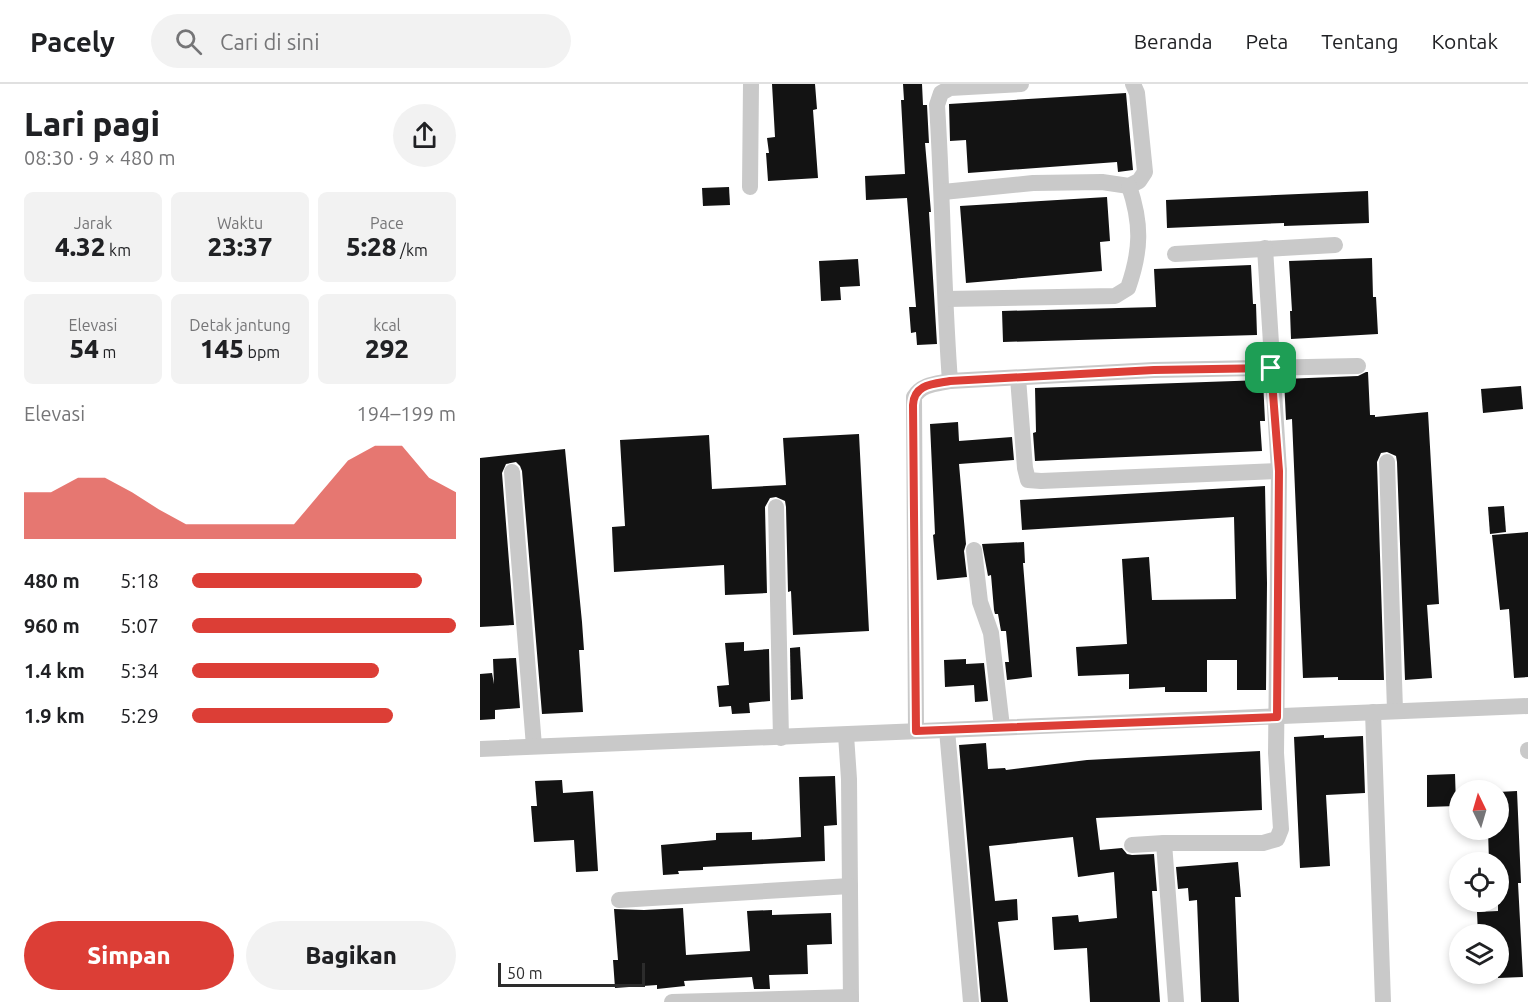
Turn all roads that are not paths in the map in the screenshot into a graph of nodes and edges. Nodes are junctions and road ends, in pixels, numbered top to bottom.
1 (751, 84) edge
2 (1021, 84) edge
3 (1133, 84) edge
4 (940, 88) edge
5 (1129, 186) junction
6 (750, 188) dead end
7 (943, 192) junction
8 (1335, 245) dead end
9 (1265, 248) junction
10 (1175, 254) dead end
11 (946, 299) junction
12 (1358, 366) dead end
13 (1271, 368) junction
14 (1018, 378) junction
15 (950, 381) junction
16 (1387, 462) dead end
17 (1279, 471) junction
18 (512, 472) dead end
19 (776, 507) dead end
20 (974, 550) dead end
21 (1528, 705) edge
22 (1395, 710) junction
23 (1373, 712) junction
24 (1277, 717) junction
25 (1002, 727) junction
26 (947, 730) junction
27 (916, 731) junction
28 (846, 735) junction
29 (780, 738) junction
30 (534, 746) junction
31 (480, 749) edge
32 (1164, 843) junction
33 (1132, 845) dead end
34 (850, 886) junction
35 (619, 900) dead end
36 (851, 999) edge
37 (672, 1002) edge
38 (971, 1002) edge
39 (1176, 1002) edge
40 (1383, 1002) edge

1 - 6 street
2 - 4 street
3 - 5 street
4 - 7 street
5 - 7 street
5 - 11 street
7 - 11 street
8 - 9 street
9 - 10 street
9 - 13 street
11 - 15 street
12 - 13 street
13 - 14 street
13 - 17 street
14 - 15 street
14 - 17 street
15 - 27 street
16 - 22 street
17 - 24 street
18 - 30 street
19 - 29 street
20 - 25 street
21 - 22 street
22 - 23 street
23 - 24 street
23 - 40 street
24 - 25 street
24 - 32 street
25 - 26 street
26 - 27 street
26 - 38 street
27 - 28 street
28 - 29 street
28 - 34 street
29 - 30 street
30 - 31 street
32 - 33 street
32 - 39 street
34 - 35 street
34 - 36 street
36 - 37 street

